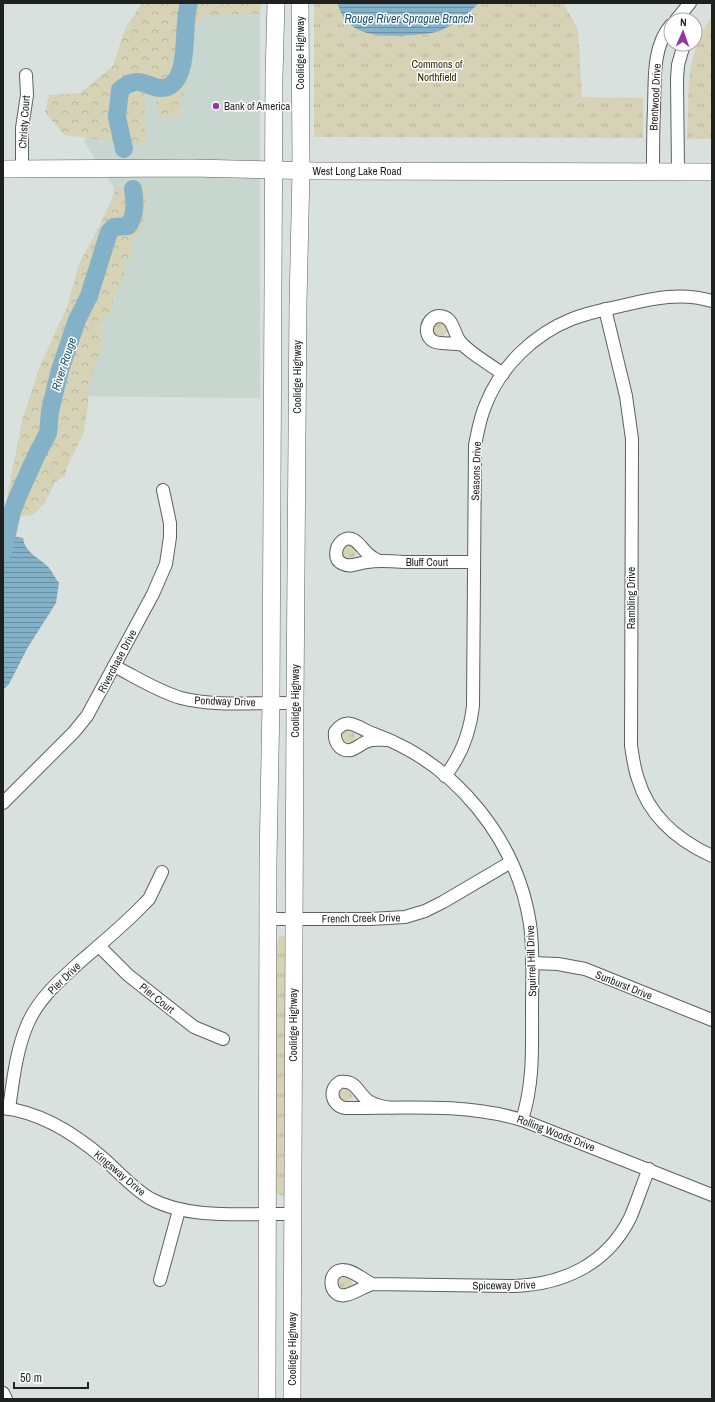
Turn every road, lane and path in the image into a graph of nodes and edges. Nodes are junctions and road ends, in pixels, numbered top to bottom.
1 (300, 3) edge
2 (275, 10) edge
3 (300, 25) junction
4 (663, 37) edge
5 (682, 52) edge
6 (26, 75) dead end
7 (3, 169) edge
8 (22, 169) junction
9 (274, 170) junction
10 (301, 171) junction
11 (653, 172) junction
12 (678, 172) junction
13 (712, 172) edge
14 (274, 286) junction
15 (712, 301) edge
16 (298, 303) junction
17 (605, 310) junction
18 (273, 324) junction
19 (298, 337) junction
20 (463, 345) dead end
21 (503, 374) junction
22 (163, 490) dead end
23 (379, 561) dead end
24 (474, 562) junction
25 (114, 666) junction
26 (271, 702) junction
27 (295, 703) junction
28 (388, 740) dead end
29 (444, 776) junction
30 (3, 803) edge
31 (712, 856) edge
32 (511, 862) junction
33 (162, 872) dead end
34 (269, 919) junction
35 (294, 919) junction
36 (99, 946) junction
37 (532, 963) junction
38 (712, 1020) edge
39 (223, 1039) dead end
40 (392, 1108) dead end
41 (6, 1109) edge
42 (522, 1120) junction
43 (649, 1169) junction
44 (712, 1195) edge
45 (179, 1210) junction
46 (268, 1214) junction
47 (292, 1214) junction
48 (160, 1280) dead end
49 (372, 1284) dead end
50 (3, 1393) edge
51 (6, 1399) edge
52 (267, 1399) edge
53 (292, 1399) edge

1 - 3 main road, Coolidge Highway
2 - 3 main road
2 - 9 main road
3 - 10 main road, Coolidge Highway
4 - 11 street, Brentwood Drive
5 - 12 street, Brentwood Drive
6 - 8 street, Christy Court
7 - 8 main road, West Long Lake Road
8 - 9 main road, West Long Lake Road
9 - 10 main road, West Long Lake Road
9 - 14 main road
10 - 11 main road, West Long Lake Road
10 - 16 main road, Coolidge Highway
11 - 12 main road, West Long Lake Road
12 - 13 main road, West Long Lake Road
14 - 16 main road
14 - 18 main road
15 - 17 street, Seasons Drive
16 - 19 main road, Coolidge Highway
17 - 21 street, Seasons Drive
17 - 31 street, Rambling Drive
18 - 19 main road
18 - 26 main road
19 - 27 main road, Coolidge Highway
20 - 21 street
21 - 24 street, Seasons Drive
22 - 25 street, Riverchase Drive
23 - 24 street, Bluff Court
24 - 29 street, Seasons Drive
25 - 26 street, Pondway Drive
25 - 30 street, Riverchase Drive
26 - 27 street, Pondway Drive
26 - 34 main road
27 - 35 main road, Coolidge Highway
28 - 29 street, Squirrel Hill Drive
29 - 32 street, Squirrel Hill Drive
32 - 35 street, French Creek Drive
32 - 37 street, Squirrel Hill Drive
33 - 36 street, Pier Drive
34 - 35 street, French Creek Drive
34 - 46 main road
35 - 47 main road, Coolidge Highway
36 - 39 street, Pier Court
36 - 41 street, Pier Drive
37 - 38 street, Sunburst Drive
37 - 42 street, Squirrel Hill Drive
40 - 42 street, Rolling Woods Drive
41 - 45 street, Kingsway Drive
42 - 43 street, Rolling Woods Drive
43 - 44 street, Rolling Woods Drive
43 - 49 street, Spiceway Drive
45 - 46 street, Kingsway Drive
45 - 48 street
46 - 47 street, Kingsway Drive
46 - 52 main road
47 - 53 main road, Coolidge Highway
50 - 51 street

